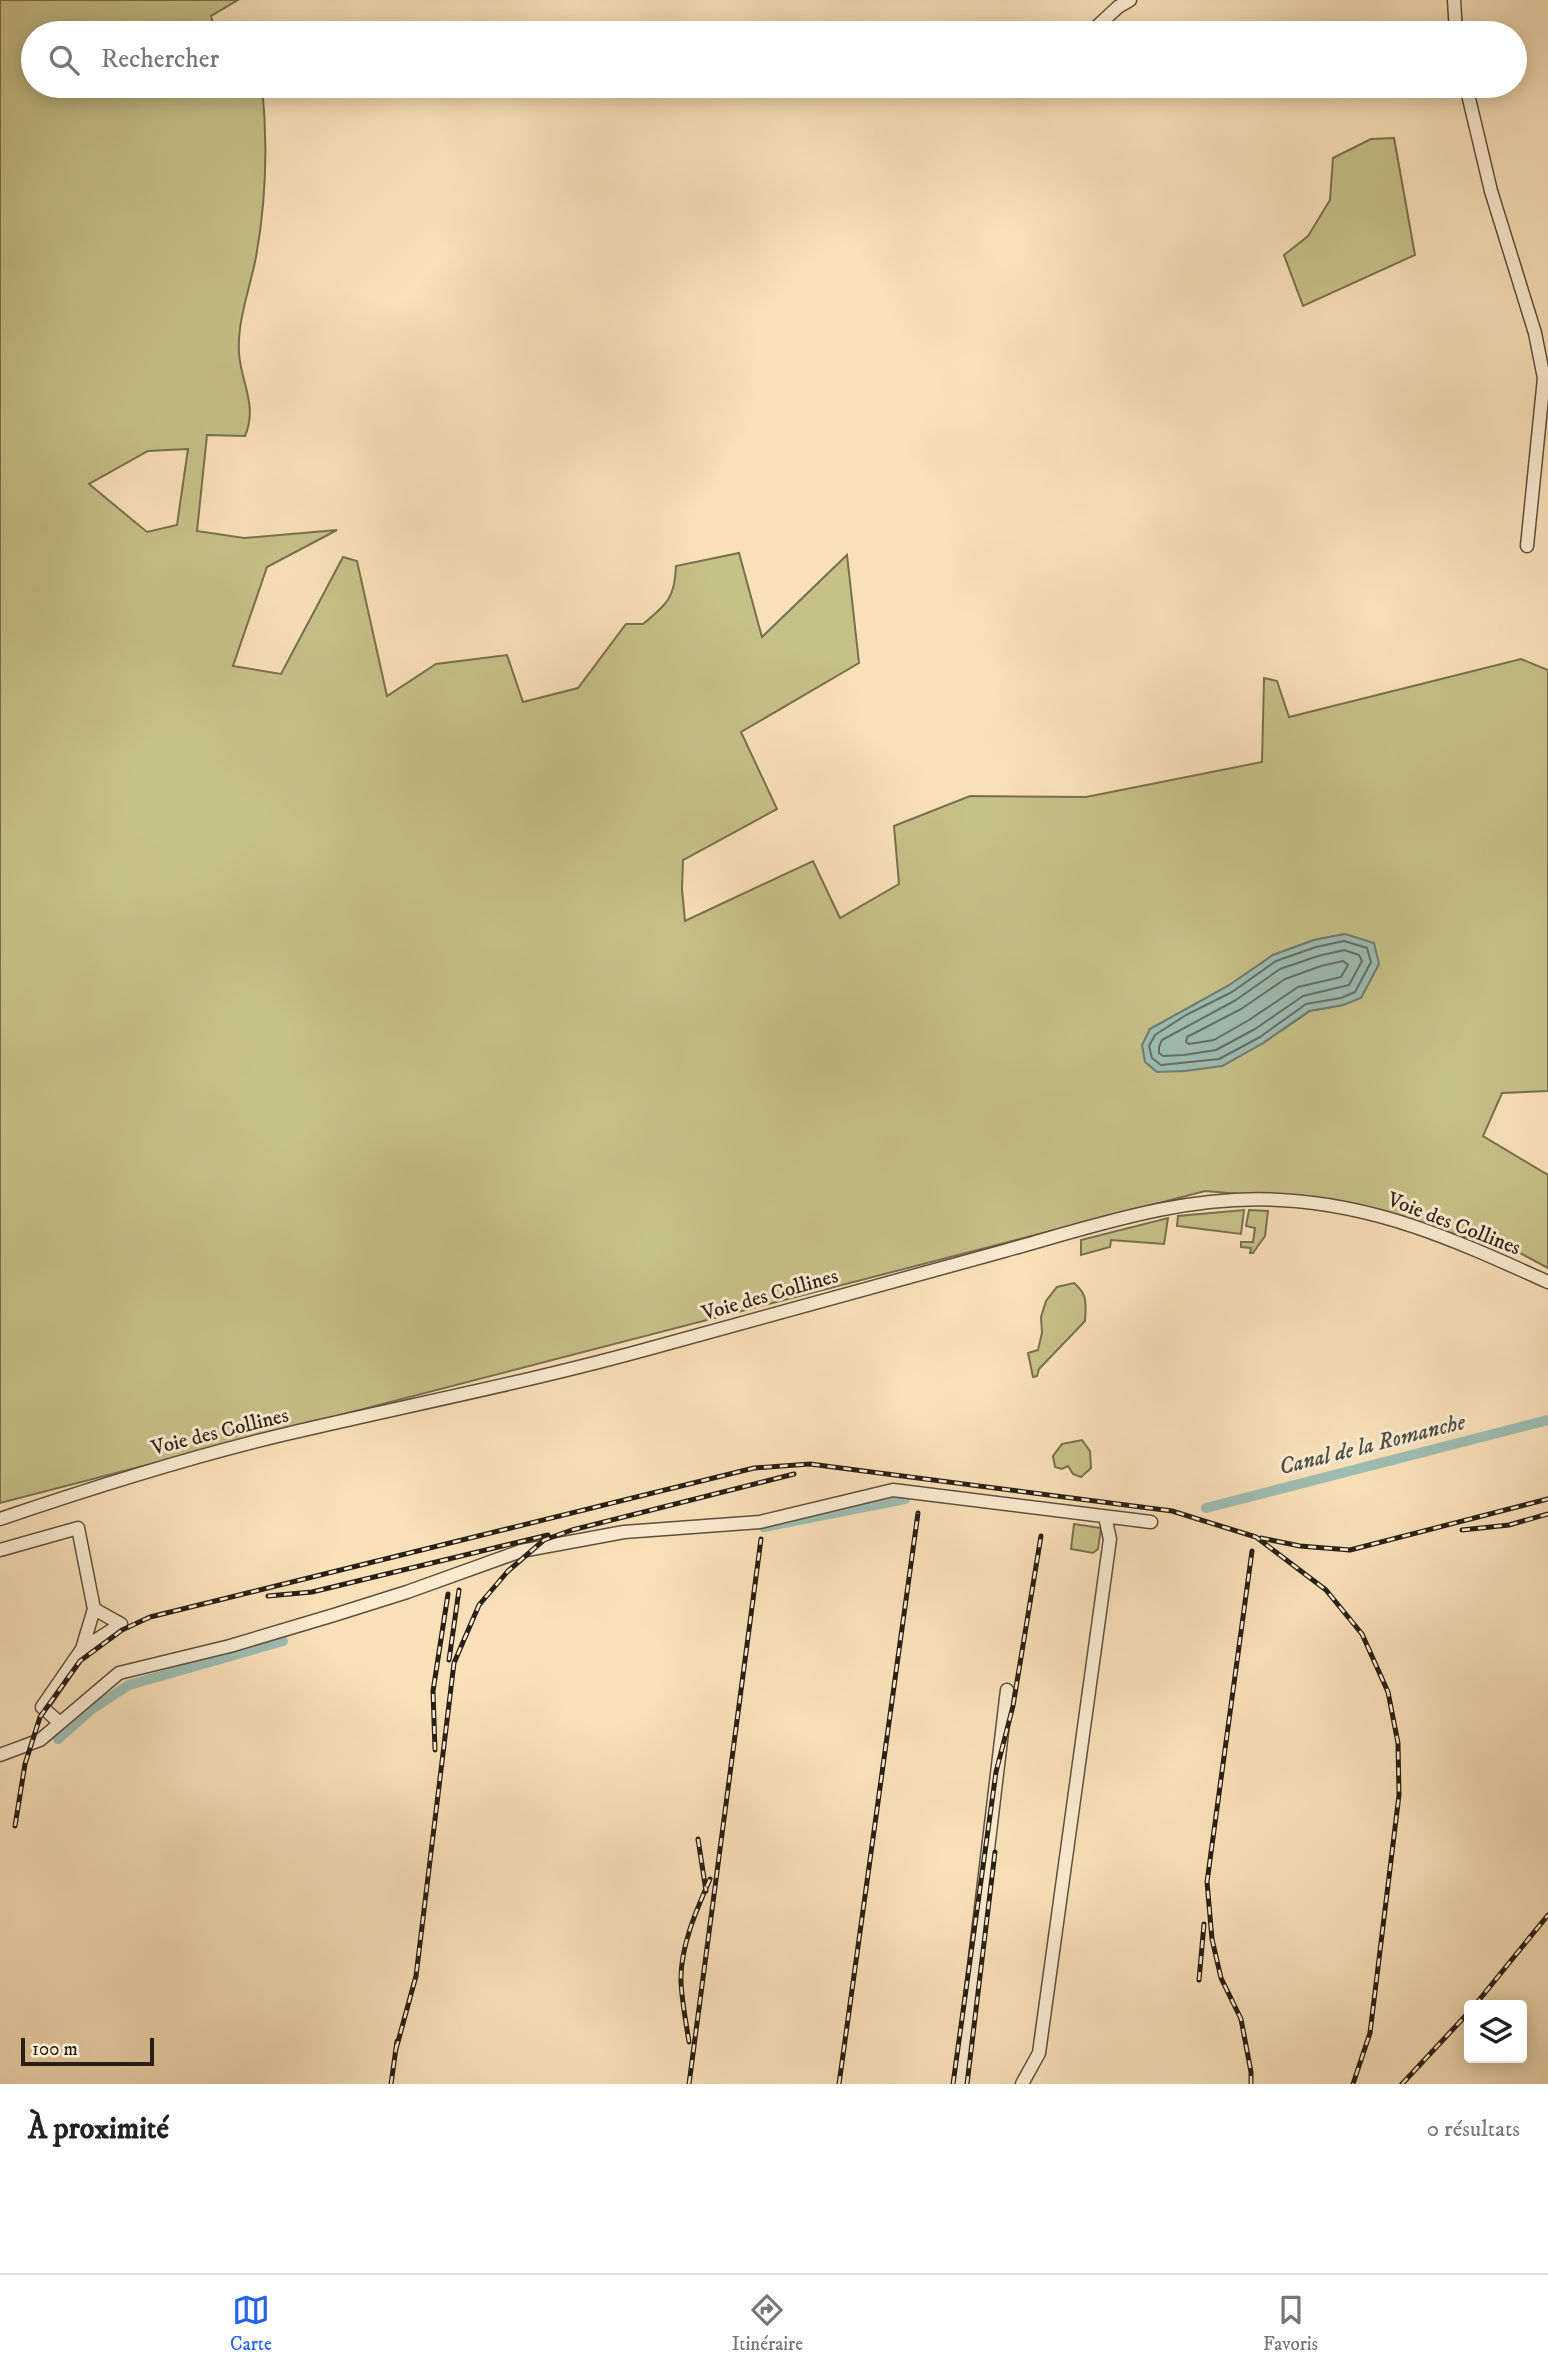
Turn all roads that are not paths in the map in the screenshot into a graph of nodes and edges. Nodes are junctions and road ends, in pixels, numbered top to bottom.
1 (1130, 0) edge
2 (1454, 0) edge
3 (1103, 21) edge
4 (1455, 21) edge
5 (1469, 98) edge
6 (1527, 546) dead end
7 (1548, 1282) edge
8 (1105, 1517) junction
9 (0, 1519) edge
10 (1151, 1522) dead end
11 (0, 1550) edge
12 (94, 1609) junction
13 (82, 1649) junction
14 (1007, 1690) dead end
15 (60, 1723) junction
16 (0, 1755) edge
17 (960, 2084) edge
18 (1022, 2084) edge

1 - 3 street
2 - 4 street
5 - 6 street
7 - 9 street, Voie des Collines
8 - 10 street
8 - 15 street
8 - 18 street
11 - 12 street
12 - 13 street
12 - 13 street
13 - 15 street
14 - 17 street
15 - 16 street

